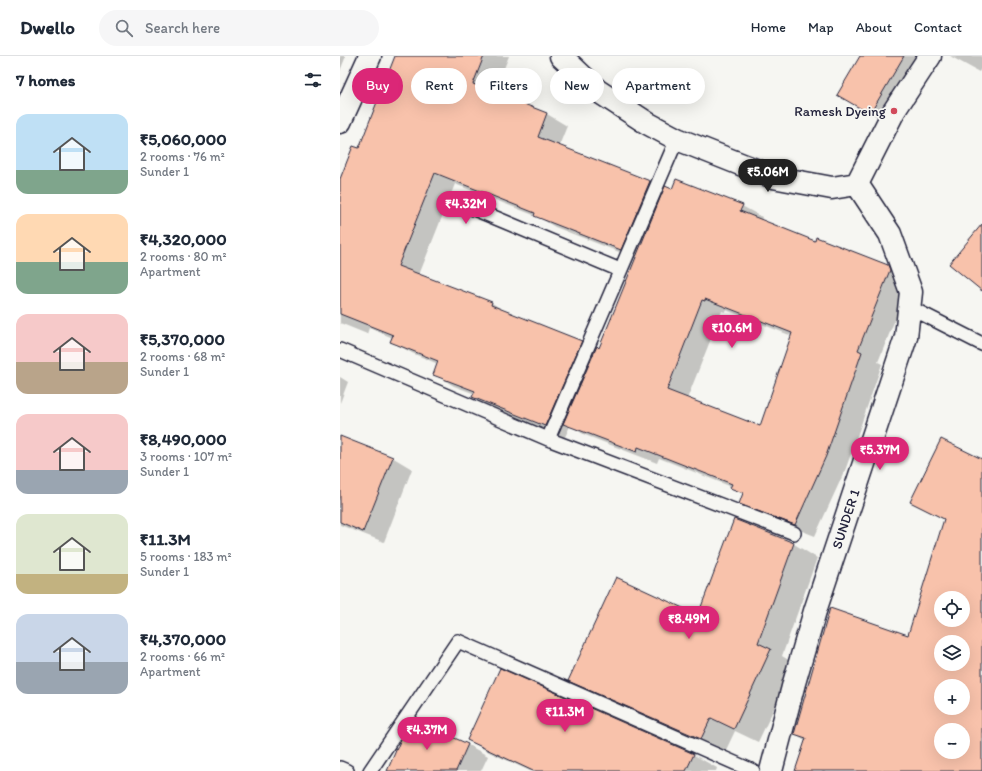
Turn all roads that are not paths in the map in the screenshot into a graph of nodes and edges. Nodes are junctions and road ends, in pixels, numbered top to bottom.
1 (370, 56) edge
2 (561, 56) edge
3 (930, 56) edge
4 (340, 122) edge
5 (677, 139) junction
6 (857, 184) junction
7 (460, 203) dead end
8 (620, 270) junction
9 (909, 307) junction
10 (982, 344) edge
11 (340, 350) edge
12 (548, 439) junction
13 (794, 533) dead end
14 (340, 768) edge
15 (347, 771) edge
16 (370, 771) edge
17 (753, 771) edge
18 (771, 771) edge

1 - 4 street
2 - 5 street
3 - 6 street
5 - 6 street
5 - 8 lane
6 - 9 street, SUNDER 1
7 - 8 lane
8 - 12 lane
9 - 10 lane
9 - 18 street, SUNDER 1
11 - 12 lane
12 - 13 lane
14 - 15 lane
16 - 17 lane

